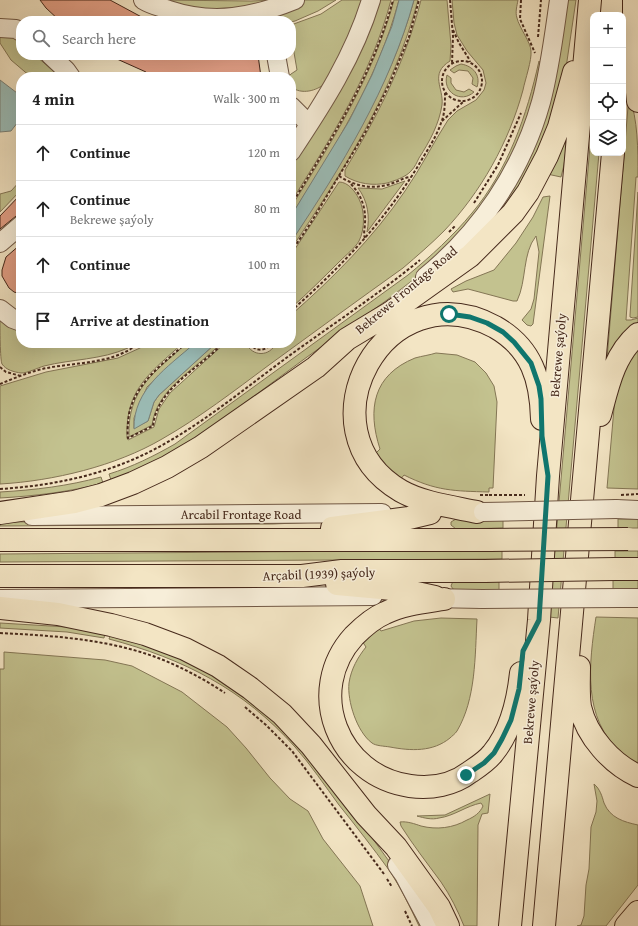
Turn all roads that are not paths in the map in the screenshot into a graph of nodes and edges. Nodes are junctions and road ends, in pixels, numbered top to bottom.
1 (143, 0) edge
2 (295, 0) edge
3 (371, 0) edge
4 (559, 0) edge
5 (590, 0) edge
6 (626, 0) edge
7 (634, 0) edge
8 (625, 12) edge
9 (186, 16) edge
10 (242, 16) edge
11 (0, 28) edge
12 (16, 29) edge
13 (587, 35) junction
14 (55, 60) edge
15 (277, 60) edge
16 (67, 72) edge
17 (279, 72) edge
18 (638, 101) edge
19 (296, 111) edge
20 (310, 124) junction
21 (296, 144) edge
22 (613, 156) edge
23 (16, 229) edge
24 (0, 243) edge
25 (0, 309) edge
26 (16, 320) edge
27 (638, 334) edge
28 (347, 339) junction
29 (548, 476) junction
30 (584, 476) junction
31 (638, 510) edge
32 (480, 512) junction
33 (0, 513) edge
34 (430, 513) junction
35 (0, 516) edge
36 (291, 539) junction
37 (633, 539) edge
38 (0, 540) edge
39 (638, 569) edge
40 (0, 576) edge
41 (302, 576) junction
42 (638, 598) edge
43 (0, 599) edge
44 (444, 599) junction
45 (0, 608) edge
46 (539, 620) junction
47 (570, 620) junction
48 (638, 776) edge
49 (366, 815) junction
50 (638, 912) edge
51 (432, 926) edge
52 (448, 926) edge
53 (510, 926) edge
54 (544, 926) edge
55 (626, 926) edge

1 - 9 street
2 - 10 street
3 - 20 street
4 - 28 street, Bekrewe Frontage Road
5 - 13 main road, Bekrewe şaýoly
6 - 8 main road
7 - 18 main road
11 - 12 street
13 - 28 main road
13 - 29 main road, Bekrewe şaýoly
14 - 16 street
15 - 17 street
19 - 20 street
20 - 21 street
22 - 30 main road
23 - 24 street
25 - 26 street
27 - 30 main road
28 - 33 main road
29 - 32 main road
29 - 46 main road, Bekrewe şaýoly
30 - 47 main road
31 - 32 street, Arcabil Frontage Road, bridge
32 - 34 street, Arcabil Frontage Road
34 - 35 street, Arcabil Frontage Road
34 - 36 main road
36 - 37 main road, bridge
36 - 38 main road
39 - 41 main road, Arçabil (1939) şaýoly, bridge
40 - 41 main road, Arçabil (1939) şaýoly
41 - 44 main road
42 - 44 street, bridge
43 - 44 street
44 - 46 main road
45 - 49 main road
46 - 53 main road, Bekrewe şaýoly
47 - 48 main road
47 - 54 main road
49 - 51 street
49 - 52 main road
50 - 55 main road

